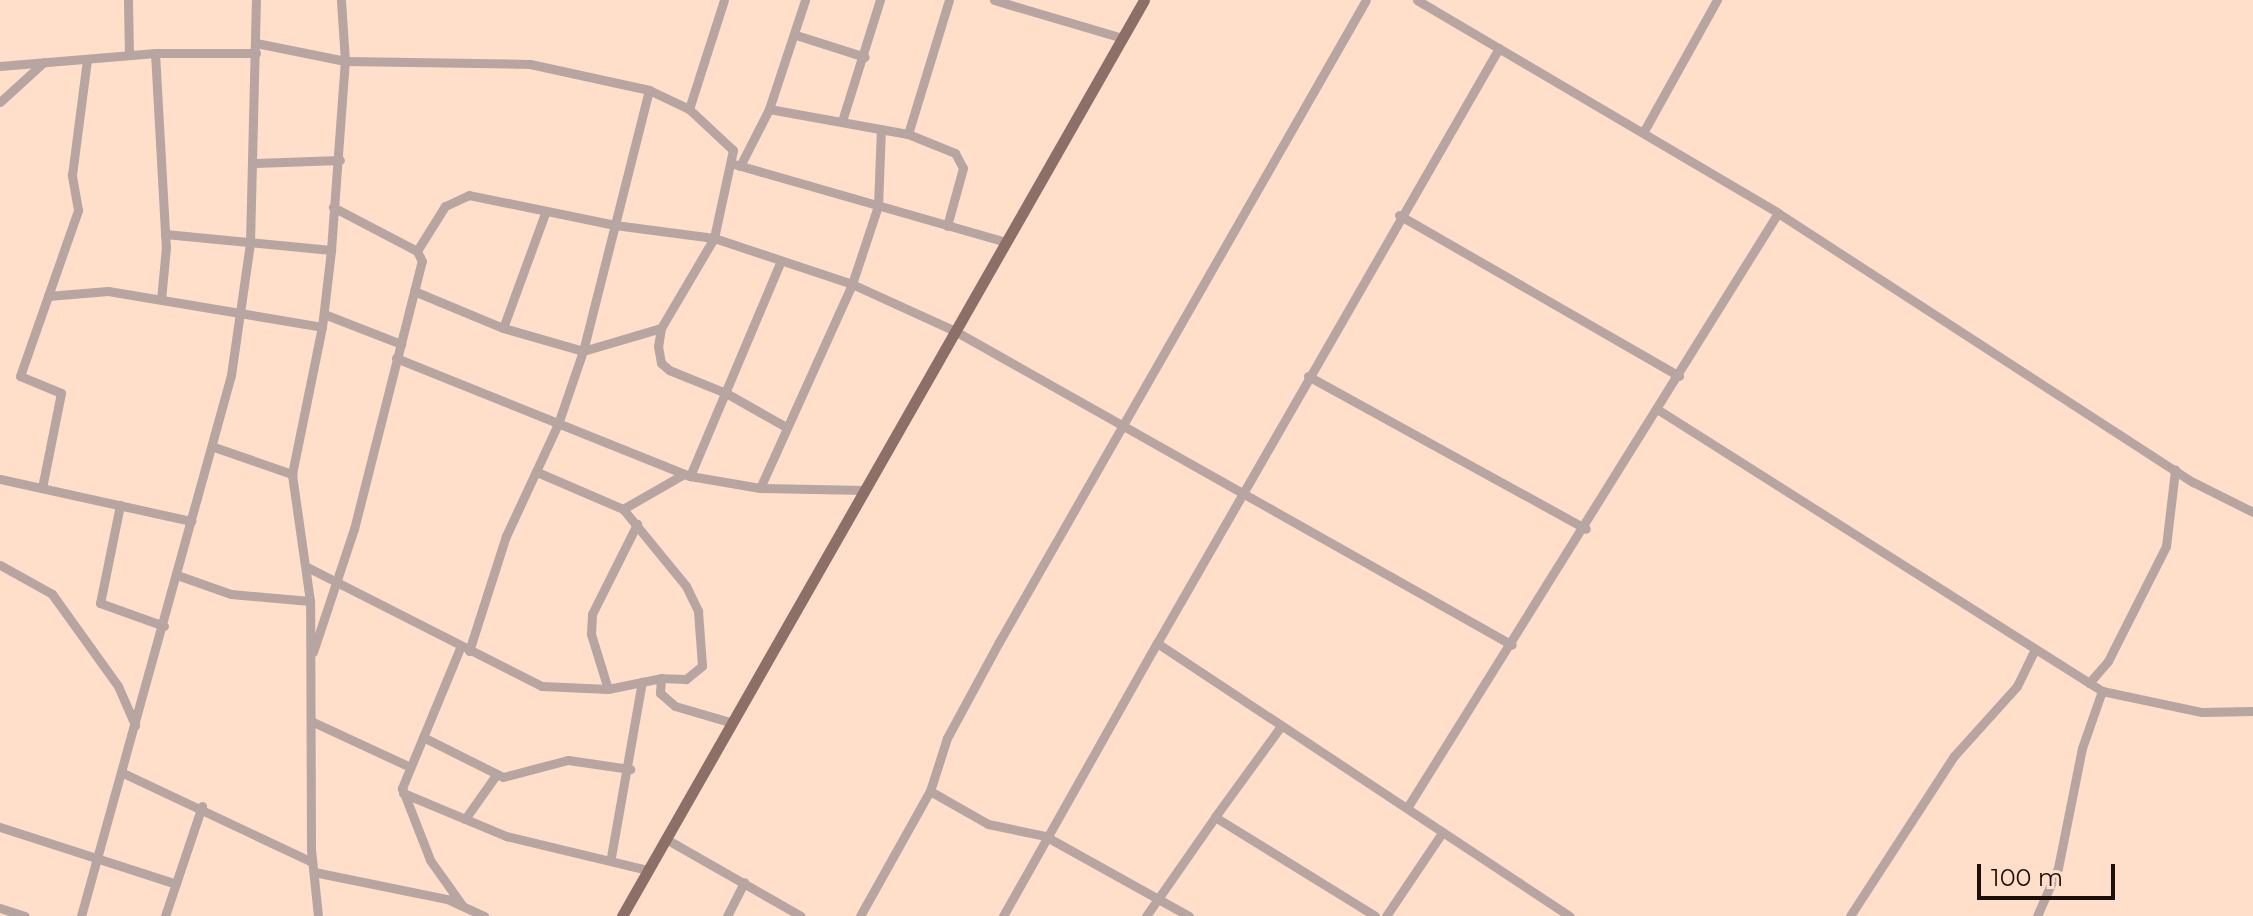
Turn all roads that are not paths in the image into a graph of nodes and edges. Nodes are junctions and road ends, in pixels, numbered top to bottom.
1 (128, 0) edge
2 (256, 0) edge
3 (341, 0) edge
4 (724, 0) edge
5 (805, 0) edge
6 (880, 0) edge
7 (949, 0) edge
8 (994, 0) edge
9 (1144, 0) edge
10 (1366, 0) edge
11 (1417, 0) edge
12 (1717, 0) edge
13 (796, 35) junction
14 (1122, 38) junction
15 (256, 48) junction
16 (1499, 48) junction
17 (155, 53) junction
18 (129, 55) junction
19 (865, 57) junction
20 (87, 59) junction
21 (345, 61) junction
22 (44, 62) junction
23 (0, 66) edge
24 (649, 90) junction
25 (0, 102) edge
26 (689, 109) junction
27 (769, 109) junction
28 (842, 121) junction
29 (881, 129) junction
30 (1644, 131) junction
31 (908, 134) junction
32 (340, 160) junction
33 (255, 163) junction
34 (737, 165) junction
35 (878, 206) junction
36 (333, 207) junction
37 (545, 213) junction
38 (1778, 213) junction
39 (1399, 215) junction
40 (615, 225) junction
41 (947, 226) junction
42 (165, 234) junction
43 (714, 238) junction
44 (1006, 242) junction
45 (250, 243) junction
46 (331, 250) junction
47 (417, 251) junction
48 (781, 261) junction
49 (852, 284) junction
50 (414, 291) junction
51 (48, 296) junction
52 (161, 300) junction
53 (241, 312) junction
54 (324, 314) junction
55 (322, 327) junction
56 (503, 328) junction
57 (661, 328) junction
58 (955, 331) junction
59 (401, 344) junction
60 (583, 351) junction
61 (396, 358) junction
62 (1308, 376) junction
63 (1679, 376) junction
64 (726, 393) junction
65 (1657, 409) junction
66 (558, 424) junction
67 (786, 427) junction
68 (1123, 427) junction
69 (214, 447) junction
70 (2175, 470) junction
71 (537, 472) junction
72 (292, 474) junction
73 (687, 475) junction
74 (0, 479) edge
75 (42, 488) junction
76 (760, 488) junction
77 (865, 490) junction
78 (1243, 493) junction
79 (120, 505) junction
80 (623, 509) junction
81 (2253, 512) edge
82 (191, 521) junction
83 (637, 524) junction
84 (1586, 529) junction
85 (0, 565) edge
86 (307, 567) junction
87 (177, 575) junction
88 (335, 583) junction
89 (310, 601) junction
90 (164, 626) junction
91 (1157, 643) junction
92 (1512, 645) junction
93 (464, 649) junction
94 (2034, 651) junction
95 (311, 659) junction
96 (661, 678) junction
97 (642, 682) junction
98 (2089, 683) junction
99 (608, 689) junction
100 (2102, 691) junction
101 (2253, 711) edge
102 (311, 721) junction
103 (733, 723) junction
104 (136, 726) junction
105 (1281, 726) junction
106 (423, 737) junction
107 (410, 767) junction
108 (630, 769) junction
109 (123, 773) junction
110 (496, 775) junction
111 (930, 791) junction
112 (403, 793) junction
113 (202, 806) junction
114 (1407, 808) junction
115 (1215, 817) junction
116 (465, 819) junction
117 (0, 827) edge
118 (1442, 833) junction
119 (1045, 836) junction
120 (666, 839) junction
121 (99, 856) junction
122 (611, 857) junction
123 (313, 867) junction
124 (648, 870) junction
125 (744, 882) junction
126 (176, 884) junction
127 (1159, 898) junction
128 (462, 905) junction
129 (0, 908) edge
130 (1566, 915) edge
131 (23, 916) edge
132 (81, 916) edge
133 (165, 916) edge
134 (318, 916) edge
135 (484, 916) edge
136 (622, 916) edge
137 (727, 916) edge
138 (801, 916) edge
139 (860, 916) edge
140 (1003, 916) edge
141 (1146, 916) edge
142 (1189, 916) edge
143 (1375, 916) edge
144 (1386, 916) edge
145 (1850, 916) edge
146 (2037, 916) edge

1 - 18 street
2 - 15 street
3 - 21 street
4 - 26 street
5 - 13 street
6 - 19 street
7 - 31 street
8 - 14 street
9 - 14 main road
10 - 68 street
11 - 16 street
12 - 30 street
13 - 19 street
13 - 27 street
14 - 44 main road
15 - 17 street
15 - 21 street
15 - 33 street
16 - 30 street
16 - 39 street
17 - 18 street
17 - 42 street
18 - 20 street
19 - 28 street
20 - 22 street
20 - 51 street
21 - 24 street
21 - 32 street
22 - 23 street
22 - 25 street
24 - 26 street
24 - 40 street
26 - 34 street
27 - 28 street
27 - 34 street
28 - 29 street
29 - 31 street
29 - 35 street
30 - 38 street
31 - 41 street
32 - 33 street
32 - 36 street
33 - 45 street
34 - 35 street
34 - 43 street
35 - 41 street
35 - 49 street
36 - 46 street
36 - 47 street
37 - 40 street
37 - 47 street
37 - 56 street
38 - 63 street
38 - 70 street
39 - 62 street
39 - 63 street
40 - 43 street
40 - 60 street
41 - 44 street
42 - 45 street
42 - 52 street
43 - 48 street
43 - 57 street
44 - 58 main road
45 - 46 street
45 - 53 street
46 - 54 street
47 - 50 street
48 - 49 street
48 - 64 street
49 - 58 street
49 - 67 street
50 - 56 street
50 - 59 street
51 - 52 street
51 - 75 street
52 - 53 street
53 - 55 street
53 - 69 street
54 - 55 street
54 - 59 street
55 - 72 street
56 - 60 street
57 - 60 street
57 - 64 street
58 - 68 street
58 - 77 main road
59 - 61 street
60 - 66 street
61 - 66 street
61 - 88 street
62 - 78 street
62 - 84 street
63 - 65 street
64 - 67 street
64 - 73 street
65 - 84 street
65 - 94 street
66 - 71 street
66 - 73 street
67 - 76 street
68 - 78 street
68 - 111 street
69 - 72 street
69 - 82 street
70 - 81 street
70 - 98 street
71 - 80 street
71 - 93 street
72 - 86 street
73 - 76 street
73 - 80 street
74 - 75 street
75 - 79 street
76 - 77 street
77 - 103 main road
78 - 91 street
78 - 92 street
79 - 82 street
79 - 90 street
80 - 83 street
82 - 87 street
83 - 96 street
83 - 99 street
84 - 92 street
85 - 104 street
86 - 88 street
86 - 89 street
87 - 89 street
87 - 90 street
88 - 93 street
88 - 95 street
89 - 95 street
90 - 104 street
91 - 105 street
91 - 119 street
92 - 114 street
93 - 99 street
93 - 106 street
94 - 98 street
94 - 145 street
95 - 102 street
96 - 97 street
96 - 103 street
97 - 99 street
97 - 108 street
98 - 100 street
100 - 101 street
100 - 146 street
102 - 107 street
102 - 123 street
103 - 120 main road
104 - 109 street
105 - 114 street
105 - 115 street
106 - 107 street
106 - 110 street
107 - 112 street
108 - 110 street
108 - 122 street
109 - 113 street
109 - 121 street
110 - 116 street
111 - 119 street
111 - 139 street
112 - 116 street
112 - 128 street
113 - 123 street
113 - 126 street
114 - 118 street
115 - 127 street
115 - 143 street
116 - 122 street
117 - 121 street
118 - 130 street
118 - 144 street
119 - 127 street
119 - 140 street
120 - 124 main road
120 - 125 street
121 - 126 street
121 - 132 street
122 - 124 street
123 - 128 street
123 - 134 street
124 - 136 main road
125 - 137 street
125 - 138 street
126 - 133 street
127 - 141 street
127 - 142 street
128 - 135 street
129 - 131 street

